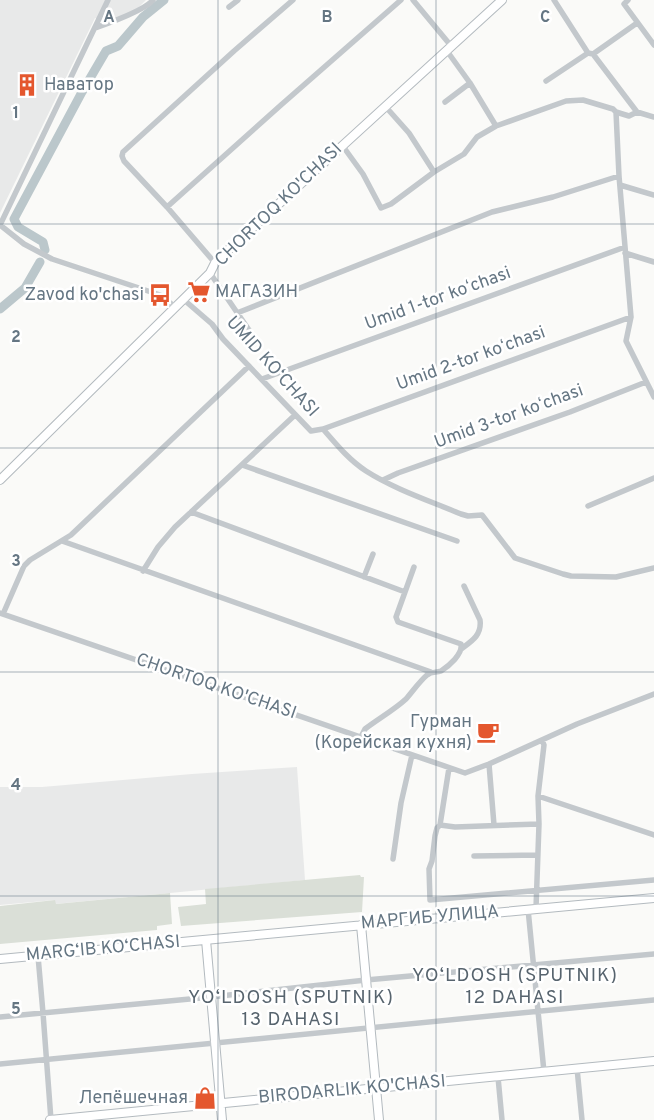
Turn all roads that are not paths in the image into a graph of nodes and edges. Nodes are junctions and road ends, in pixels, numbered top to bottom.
1 (108, 0) edge
2 (153, 0) edge
3 (238, 0) edge
4 (293, 0) edge
5 (401, 0) edge
6 (413, 0) edge
7 (502, 0) edge
8 (554, 0) edge
9 (628, 0) edge
10 (229, 7) dead end
11 (637, 23) junction
12 (94, 28) junction
13 (654, 45) edge
14 (450, 49) junction
15 (591, 53) junction
16 (546, 81) dead end
17 (470, 83) junction
18 (445, 102) dead end
19 (385, 106) junction
20 (616, 112) junction
21 (637, 112) junction
22 (654, 117) edge
23 (496, 126) junction
24 (342, 145) junction
25 (434, 172) junction
26 (619, 176) junction
27 (620, 185) junction
28 (654, 195) edge
29 (167, 207) junction
30 (0, 225) edge
31 (625, 250) junction
32 (654, 262) edge
33 (216, 263) junction
34 (210, 273) junction
35 (183, 299) junction
36 (175, 307) junction
37 (237, 312) junction
38 (631, 317) junction
39 (249, 330) dead end
40 (249, 366) junction
41 (262, 379) junction
42 (646, 382) junction
43 (654, 397) edge
44 (295, 415) junction
45 (322, 429) junction
46 (242, 464) junction
47 (654, 478) edge
48 (0, 480) edge
49 (383, 480) junction
50 (588, 506) dead end
51 (191, 512) junction
52 (62, 541) junction
53 (457, 541) dead end
54 (373, 554) dead end
55 (414, 567) dead end
56 (654, 568) edge
57 (143, 571) junction
58 (364, 577) junction
59 (464, 586) dead end
60 (405, 592) junction
61 (2, 614) edge
62 (462, 649) junction
63 (432, 672) junction
64 (654, 694) edge
65 (361, 737) junction
66 (542, 740) junction
67 (412, 755) junction
68 (489, 764) junction
69 (449, 768) junction
70 (538, 796) junction
71 (440, 824) junction
72 (539, 824) junction
73 (494, 825) junction
74 (654, 835) edge
75 (537, 855) junction
76 (474, 856) dead end
77 (393, 859) dead end
78 (654, 880) edge
79 (536, 890) junction
80 (654, 898) edge
81 (532, 909) junction
82 (361, 924) junction
83 (206, 940) junction
84 (654, 954) edge
85 (38, 956) junction
86 (0, 959) edge
87 (533, 965) junction
88 (366, 980) junction
89 (211, 997) junction
90 (654, 1000) edge
91 (538, 1011) junction
92 (44, 1013) junction
93 (0, 1017) edge
94 (371, 1028) junction
95 (215, 1043) junction
96 (47, 1060) junction
97 (654, 1061) edge
98 (0, 1064) edge
99 (577, 1068) junction
100 (544, 1072) junction
101 (498, 1077) junction
102 (376, 1088) junction
103 (221, 1103) junction
104 (103, 1117) edge
105 (50, 1120) edge
106 (222, 1120) edge
107 (379, 1120) edge
108 (502, 1120) edge
109 (582, 1120) edge

1 - 12 street
2 - 12 street
3 - 10 street
4 - 29 street
5 - 29 street
6 - 14 street
7 - 14 street, CHORTOQ KO'CHASI
8 - 15 street
9 - 11 street
11 - 13 street
11 - 15 street
12 - 30 street
14 - 17 street
14 - 19 street, CHORTOQ KO'CHASI
15 - 16 street
15 - 21 street
17 - 18 street
17 - 23 street
19 - 24 street, CHORTOQ KO'CHASI
19 - 25 street
20 - 21 street
20 - 23 street
20 - 26 street
21 - 22 street
23 - 25 street
24 - 25 street
24 - 33 street, CHORTOQ KO'CHASI
26 - 27 street
26 - 37 street
27 - 28 street
27 - 31 street
29 - 33 street
30 - 36 street
31 - 32 street
31 - 38 street
31 - 41 street, Umid 1-tor koʻchasi
33 - 34 street, CHORTOQ KO'CHASI
34 - 35 street, CHORTOQ KO'CHASI
34 - 37 street
35 - 36 street, CHORTOQ KO'CHASI
35 - 40 street, UMID KO‘CHASI
36 - 48 street, CHORTOQ KO'CHASI
37 - 39 street
38 - 42 street
38 - 45 street, Umid 2-tor koʻchasi
40 - 41 street, UMID KO‘CHASI
40 - 52 street
41 - 44 street, UMID KO‘CHASI
42 - 43 street
42 - 49 street, Umid 3-tor koʻchasi
44 - 45 street, UMID KO‘CHASI
44 - 46 street
45 - 49 street, UMID KO‘CHASI
46 - 51 street
46 - 53 street
47 - 50 street
49 - 56 street, UMID KO‘CHASI
51 - 57 street
51 - 58 street
52 - 57 street
52 - 61 street
54 - 58 street
55 - 60 street
57 - 63 street
58 - 60 street
59 - 62 street
60 - 62 street
61 - 65 street, CHORTOQ KO'CHASI
62 - 63 street
63 - 65 street
64 - 66 street, CHORTOQ KO'CHASI
65 - 67 street, CHORTOQ KO'CHASI
66 - 68 street, CHORTOQ KO'CHASI
66 - 70 street
67 - 69 street, CHORTOQ KO'CHASI
67 - 77 street
68 - 69 street, CHORTOQ KO'CHASI
68 - 73 street
69 - 71 street
70 - 72 street
70 - 74 street
71 - 73 street
71 - 79 street
72 - 73 street
72 - 75 street
75 - 76 street
75 - 79 street
78 - 79 street
79 - 81 street
80 - 81 street, МАРГИБ УЛИЦА
81 - 82 street, МАРГИБ УЛИЦА
81 - 87 street
82 - 83 street, МАРГИБ УЛИЦА
82 - 88 street
83 - 85 street, MARG‘IB KO‘CHASI
83 - 89 street
84 - 87 street
85 - 86 street, MARG‘IB KO‘CHASI
85 - 92 street
87 - 88 street
87 - 91 street
88 - 89 street
88 - 94 street
89 - 92 street
89 - 95 street
90 - 91 street
91 - 94 street
91 - 100 street
92 - 93 street
92 - 96 street
94 - 95 street
94 - 102 street
95 - 96 street
95 - 103 street
96 - 98 street
96 - 105 street
97 - 99 street, BIRODARLIK KO'CHASI
99 - 100 street, BIRODARLIK KO'CHASI
99 - 109 street
100 - 101 street, BIRODARLIK KO'CHASI
101 - 102 street, BIRODARLIK KO'CHASI
101 - 108 street
102 - 103 street, BIRODARLIK KO'CHASI
102 - 107 street
103 - 104 street, BIRODARLIK KO'CHASI
103 - 106 street
104 - 105 street, BIRODARLIK KO'CHASI

